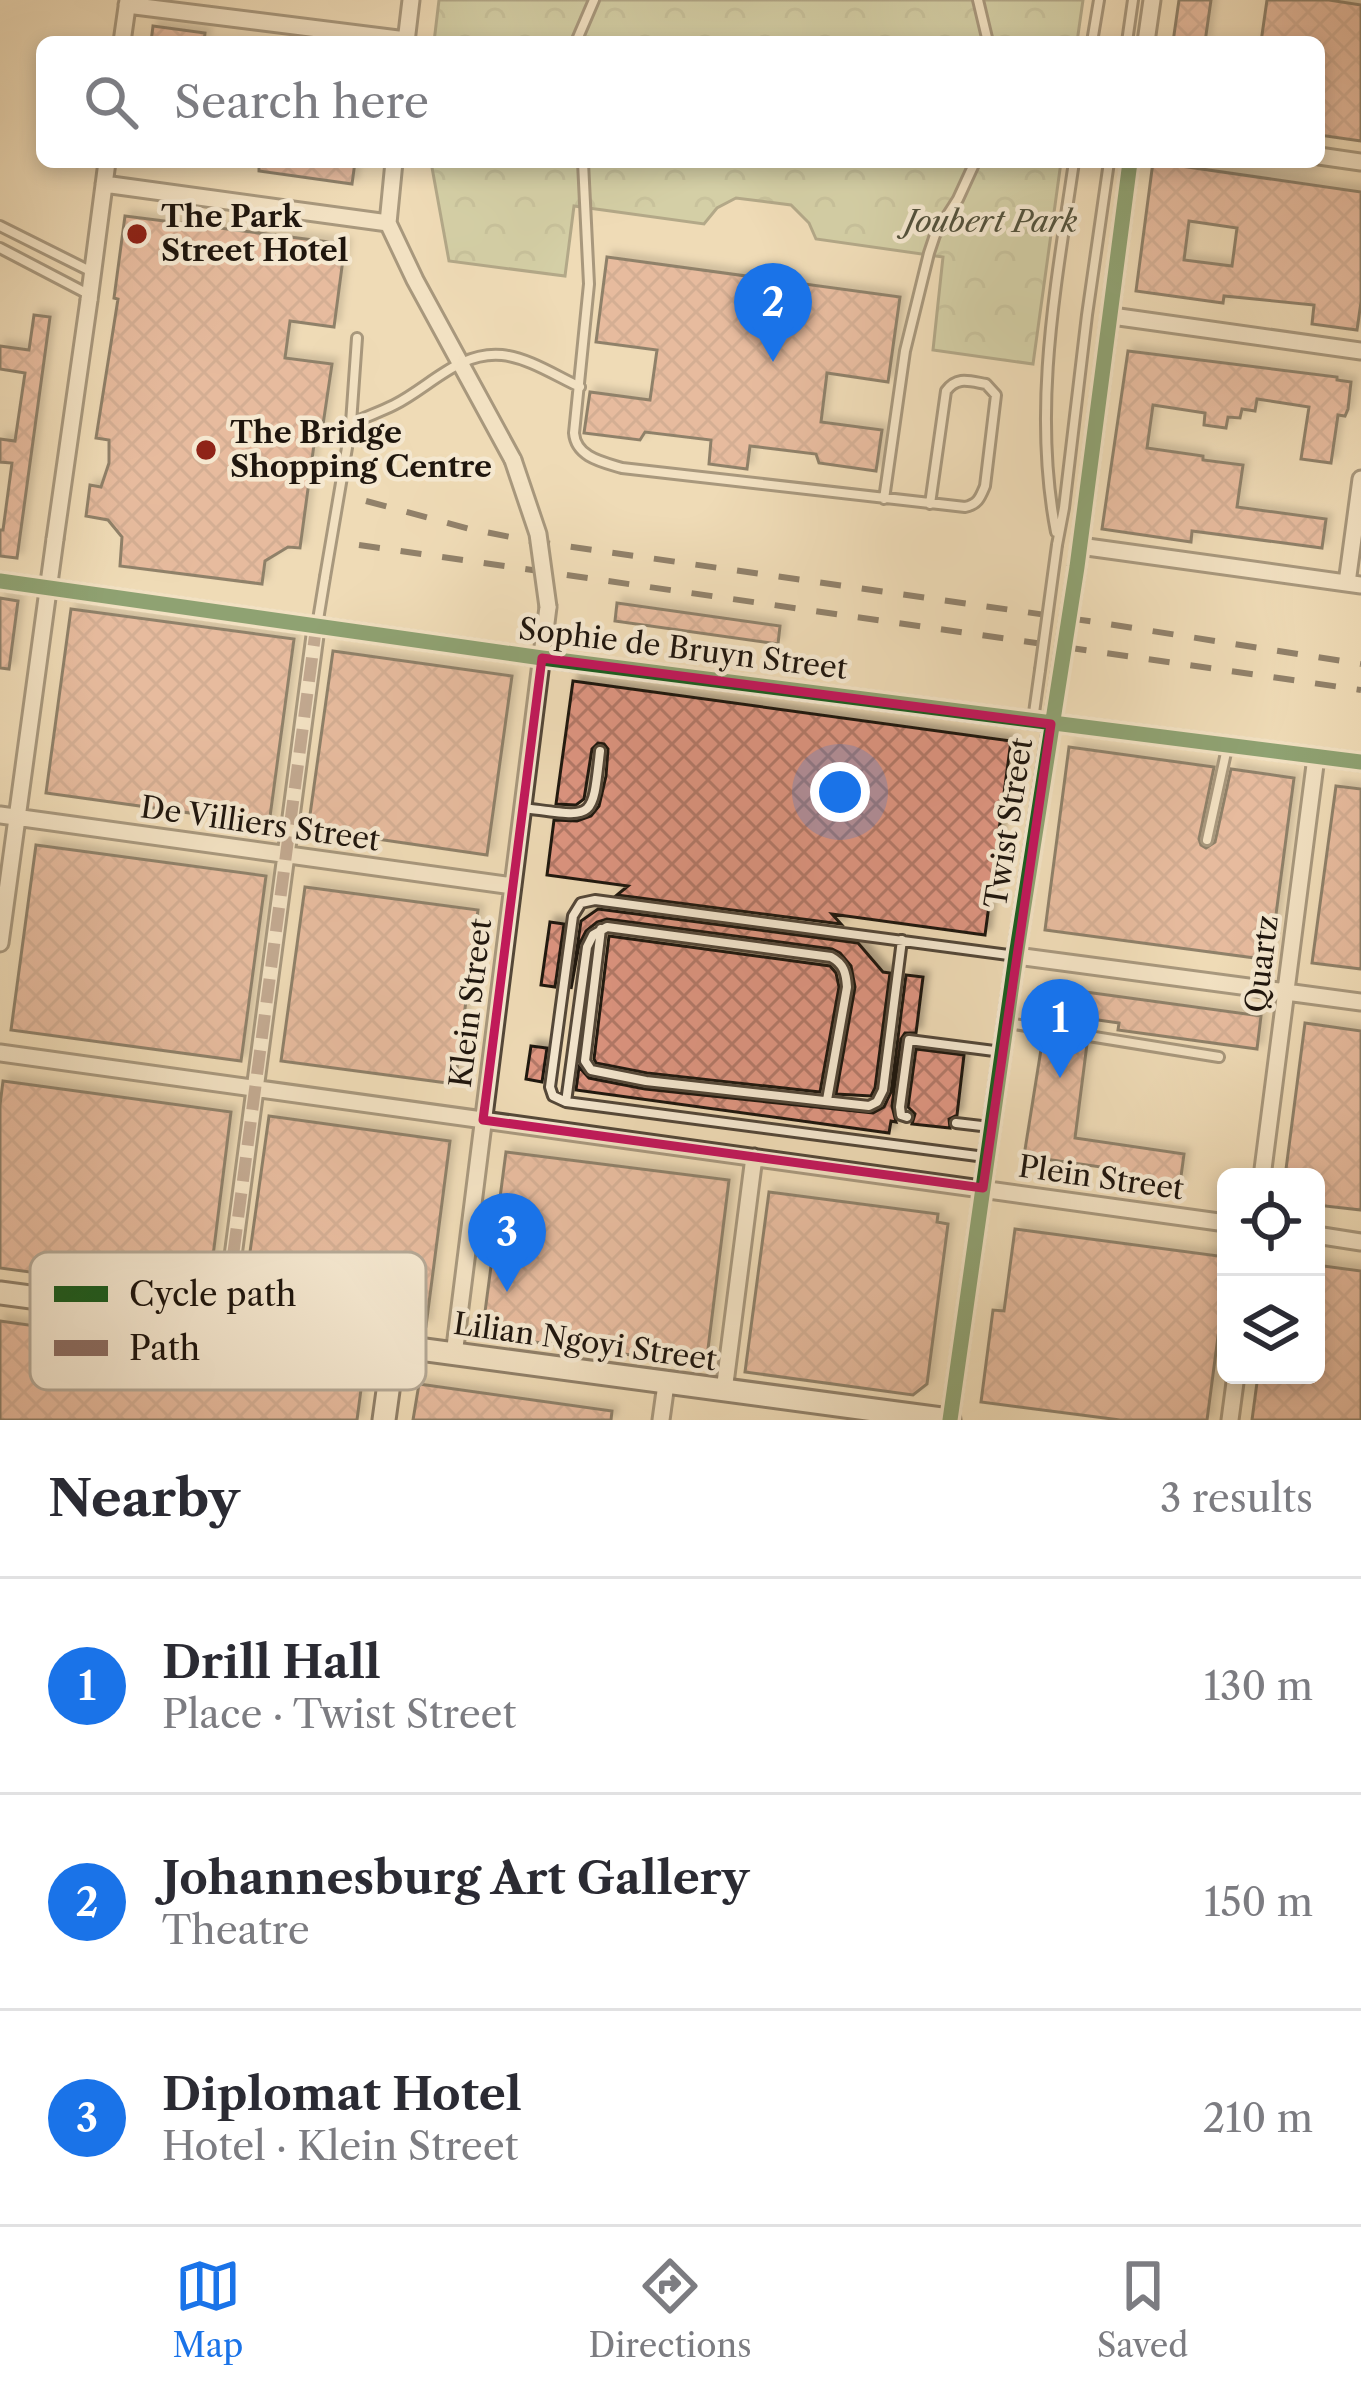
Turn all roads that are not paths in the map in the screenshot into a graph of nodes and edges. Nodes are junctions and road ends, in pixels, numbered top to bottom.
1 (411, 0) edge
2 (594, 0) edge
3 (978, 0) edge
4 (1099, 0) edge
5 (1133, 0) edge
6 (1152, 0) edge
7 (127, 2) edge
8 (123, 36) edge
9 (370, 36) edge
10 (407, 36) edge
11 (579, 36) edge
12 (987, 36) edge
13 (1094, 36) edge
14 (1128, 36) edge
15 (1147, 36) edge
16 (1325, 157) edge
17 (1361, 162) edge
18 (105, 168) edge
19 (393, 168) edge
20 (583, 168) edge
21 (971, 168) edge
22 (1073, 168) edge
23 (1108, 168) edge
24 (1129, 168) edge
25 (104, 184) junction
26 (388, 223) junction
27 (0, 226) edge
28 (0, 248) edge
29 (92, 272) junction
30 (89, 297) junction
31 (1112, 316) junction
32 (357, 338) dead end
33 (1361, 351) edge
34 (459, 363) junction
35 (580, 387) junction
36 (351, 427) junction
37 (1361, 479) edge
38 (884, 499) junction
39 (930, 504) junction
40 (1057, 542) junction
41 (1080, 546) junction
42 (0, 581) edge
43 (1354, 584) edge
44 (48, 589) junction
45 (316, 628) junction
46 (542, 658) junction
47 (1033, 722) junction
48 (1051, 724) junction
49 (1227, 746) junction
50 (600, 751) dead end
51 (1316, 757) junction
52 (1361, 762) edge
53 (524, 808) junction
54 (0, 815) edge
55 (18, 818) junction
56 (1207, 840) dead end
57 (286, 855) junction
58 (514, 886) junction
59 (601, 928) junction
60 (902, 940) junction
61 (0, 943) edge
62 (1016, 956) junction
63 (1286, 992) junction
64 (1361, 1002) edge
65 (1006, 1022) junction
66 (1002, 1052) junction
67 (0, 1053) edge
68 (1219, 1057) dead end
69 (255, 1089) junction
70 (827, 1100) junction
71 (566, 1102) junction
72 (907, 1117) dead end
73 (483, 1120) junction
74 (956, 1123) dead end
75 (991, 1127) junction
76 (754, 1157) junction
77 (987, 1157) junction
78 (1263, 1168) edge
79 (983, 1188) junction
80 (1217, 1222) edge
81 (1325, 1236) edge
82 (1361, 1242) edge
83 (233, 1252) edge
84 (0, 1293) edge
85 (30, 1297) edge
86 (426, 1351) edge
87 (454, 1354) junction
88 (666, 1384) junction
89 (1235, 1384) edge
90 (388, 1390) edge
91 (724, 1391) junction
92 (897, 1417) edge
93 (384, 1420) edge
94 (661, 1420) edge
95 (949, 1420) edge
96 (1230, 1420) edge

1 - 10 street
2 - 11 lane
3 - 12 lane
4 - 13 lane
5 - 14 lane
6 - 15 street
7 - 8 street
7 - 9 street
16 - 17 street
18 - 25 street
19 - 26 street
20 - 35 lane
21 - 38 lane
22 - 40 lane
23 - 40 lane
24 - 31 street, Twist Street
25 - 26 street
25 - 29 street
26 - 34 street, Klein Street
27 - 29 lane
28 - 30 lane
29 - 30 street
30 - 44 street, bridge
31 - 33 street
31 - 41 street, Twist Street
32 - 36 lane
34 - 35 lane
34 - 36 lane
34 - 46 street, Klein Street, bridge
35 - 38 lane
36 - 45 lane, bridge
37 - 43 street
38 - 39 lane
39 - 39 lane
40 - 47 lane, bridge
41 - 43 street
41 - 48 street, Twist Street, bridge
42 - 44 street, Sophie de Bruyn Street
44 - 45 street, Sophie de Bruyn Street
44 - 55 street
45 - 46 street, Sophie de Bruyn Street
45 - 57 street
46 - 47 street, Sophie de Bruyn Street
46 - 53 street, Klein Street
47 - 48 street, Sophie de Bruyn Street
48 - 49 street, Sophie de Bruyn Street
48 - 62 street, Twist Street
49 - 51 street, Sophie de Bruyn Street
49 - 56 lane
50 - 53 lane
51 - 52 street, Sophie de Bruyn Street
51 - 63 street, Quartz
53 - 58 street, Klein Street
54 - 55 street, De Villiers Street
55 - 57 street, De Villiers Street
55 - 61 street
57 - 58 street, De Villiers Street
57 - 69 street
58 - 73 street, Klein Street
59 - 70 lane
59 - 70 lane
59 - 71 lane
60 - 62 lane
60 - 70 lane
60 - 71 lane
62 - 63 street
62 - 65 street, Twist Street
63 - 64 street
63 - 78 street, Quartz
65 - 66 street, Twist Street
65 - 68 lane
66 - 72 lane
66 - 75 street, Twist Street
67 - 69 street, Plein Street
69 - 73 street, Plein Street
69 - 83 street
71 - 77 lane
73 - 76 street, Plein Street
73 - 87 street, Klein Street
74 - 75 lane
75 - 77 street, Twist Street
76 - 79 street, Plein Street
76 - 91 street
77 - 79 street, Twist Street
79 - 80 street, Plein Street
79 - 95 street, Twist Street
81 - 82 street
84 - 85 street, Lilian Ngoyi Street
86 - 87 street, Lilian Ngoyi Street
87 - 88 street, Lilian Ngoyi Street
88 - 91 street, Lilian Ngoyi Street
88 - 94 street
89 - 96 street
90 - 93 street
91 - 92 street, Lilian Ngoyi Street
92 - 95 street, Lilian Ngoyi Street

